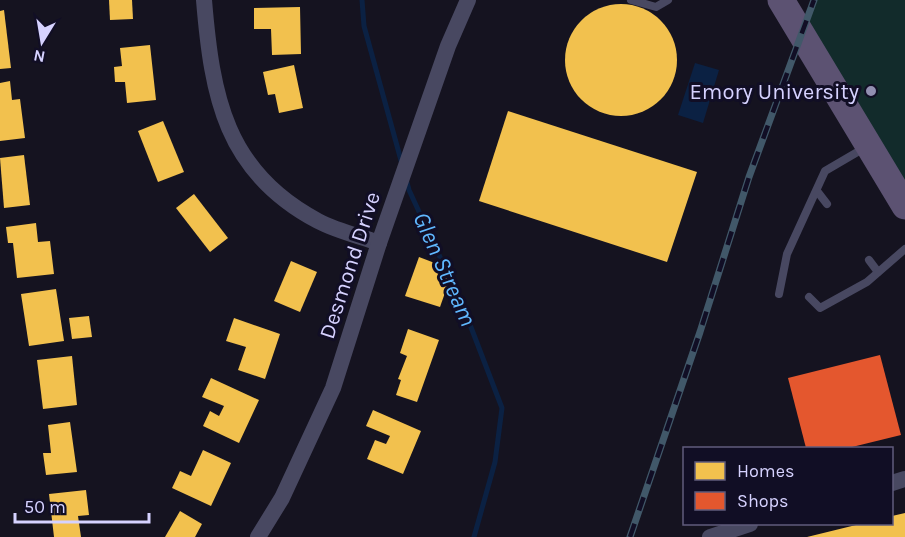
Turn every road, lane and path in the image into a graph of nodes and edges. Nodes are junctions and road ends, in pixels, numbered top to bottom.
1 (204, 0) edge
2 (468, 0) edge
3 (631, 0) edge
4 (668, 0) edge
5 (781, 0) edge
6 (869, 145) junction
7 (817, 191) junction
8 (827, 204) dead end
9 (905, 206) edge
10 (379, 243) junction
11 (905, 249) edge
12 (869, 260) dead end
13 (878, 272) junction
14 (779, 294) dead end
15 (809, 297) dead end
16 (747, 525) edge
17 (258, 537) edge
18 (710, 537) edge

1 - 10 street
2 - 10 street, Desmond Drive
3 - 4 lane
5 - 6 main road
6 - 7 lane
6 - 9 main road
7 - 8 lane
7 - 14 lane
10 - 17 street, Desmond Drive
11 - 13 lane
12 - 13 lane
13 - 15 lane
16 - 18 street

